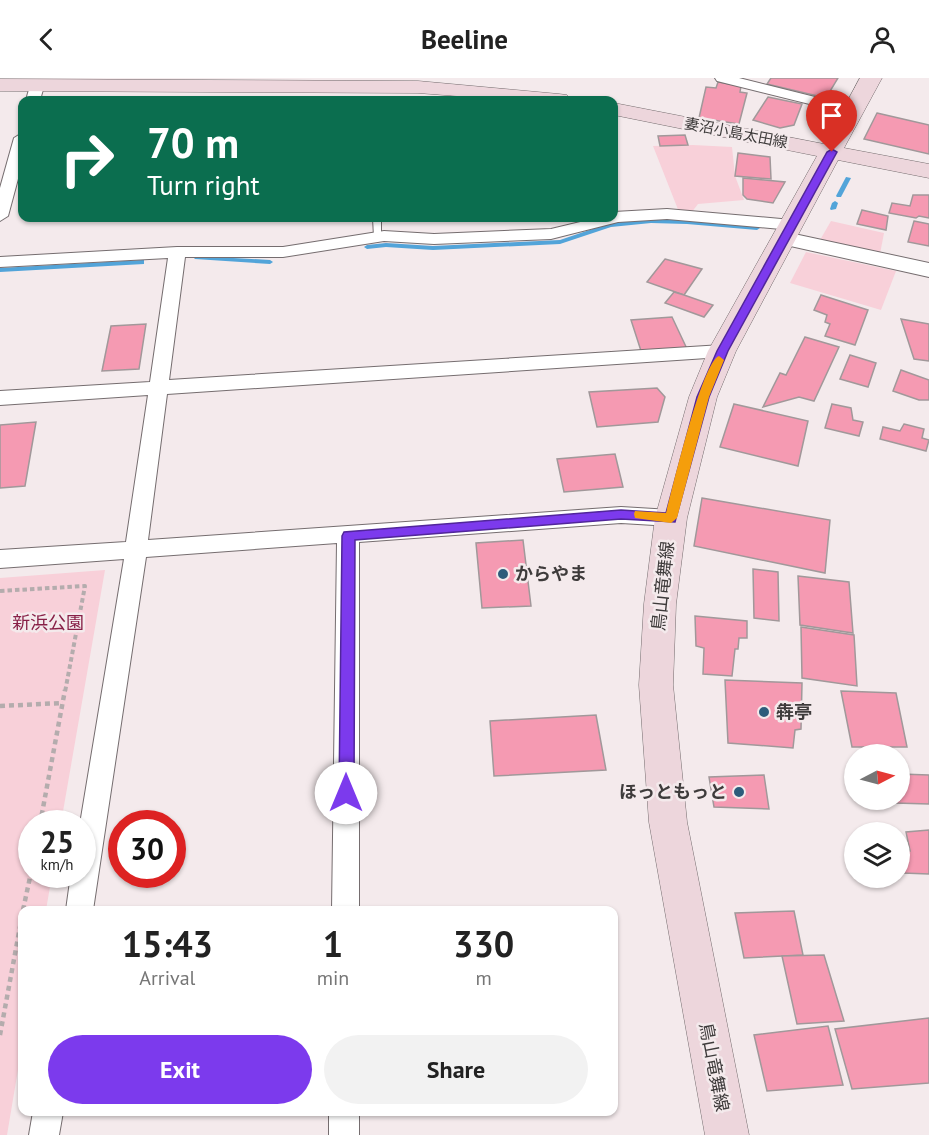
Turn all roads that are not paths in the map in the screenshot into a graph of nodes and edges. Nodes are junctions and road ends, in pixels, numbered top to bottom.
1 (722, 78) edge
2 (871, 78) edge
3 (22, 87) edge
4 (525, 96) edge
5 (618, 110) edge
6 (854, 111) junction
7 (18, 152) edge
8 (832, 152) junction
9 (929, 171) edge
10 (0, 216) edge
11 (618, 217) edge
12 (376, 222) edge
13 (508, 222) edge
14 (597, 222) edge
15 (789, 232) junction
16 (513, 236) junction
17 (378, 237) junction
18 (177, 252) junction
19 (0, 262) edge
20 (929, 270) edge
21 (722, 351) junction
22 (159, 387) junction
23 (0, 398) edge
24 (671, 518) junction
25 (348, 536) junction
26 (136, 549) junction
27 (0, 559) edge
28 (81, 906) edge
29 (346, 906) edge
30 (47, 1116) edge
31 (344, 1116) edge
32 (44, 1135) edge
33 (344, 1135) edge
34 (727, 1135) edge

1 - 6 street
2 - 6 main road, 鳥山竜舞線
3 - 4 main road
5 - 8 main road, 妻沼小島太田線
6 - 8 main road, 鳥山竜舞線
7 - 10 street
8 - 9 main road, 妻沼小島太田線
8 - 15 main road, 鳥山竜舞線
11 - 15 street
12 - 17 lane
13 - 16 street
14 - 16 street
15 - 20 street
15 - 21 main road, 鳥山竜舞線
16 - 17 street
17 - 18 street
18 - 19 street
18 - 22 street
21 - 22 street
21 - 24 main road, 鳥山竜舞線
22 - 23 street
22 - 26 street
24 - 25 street
24 - 34 main road, 鳥山竜舞線
25 - 26 street
25 - 29 street
26 - 27 street
26 - 28 street
30 - 32 street
31 - 33 street

